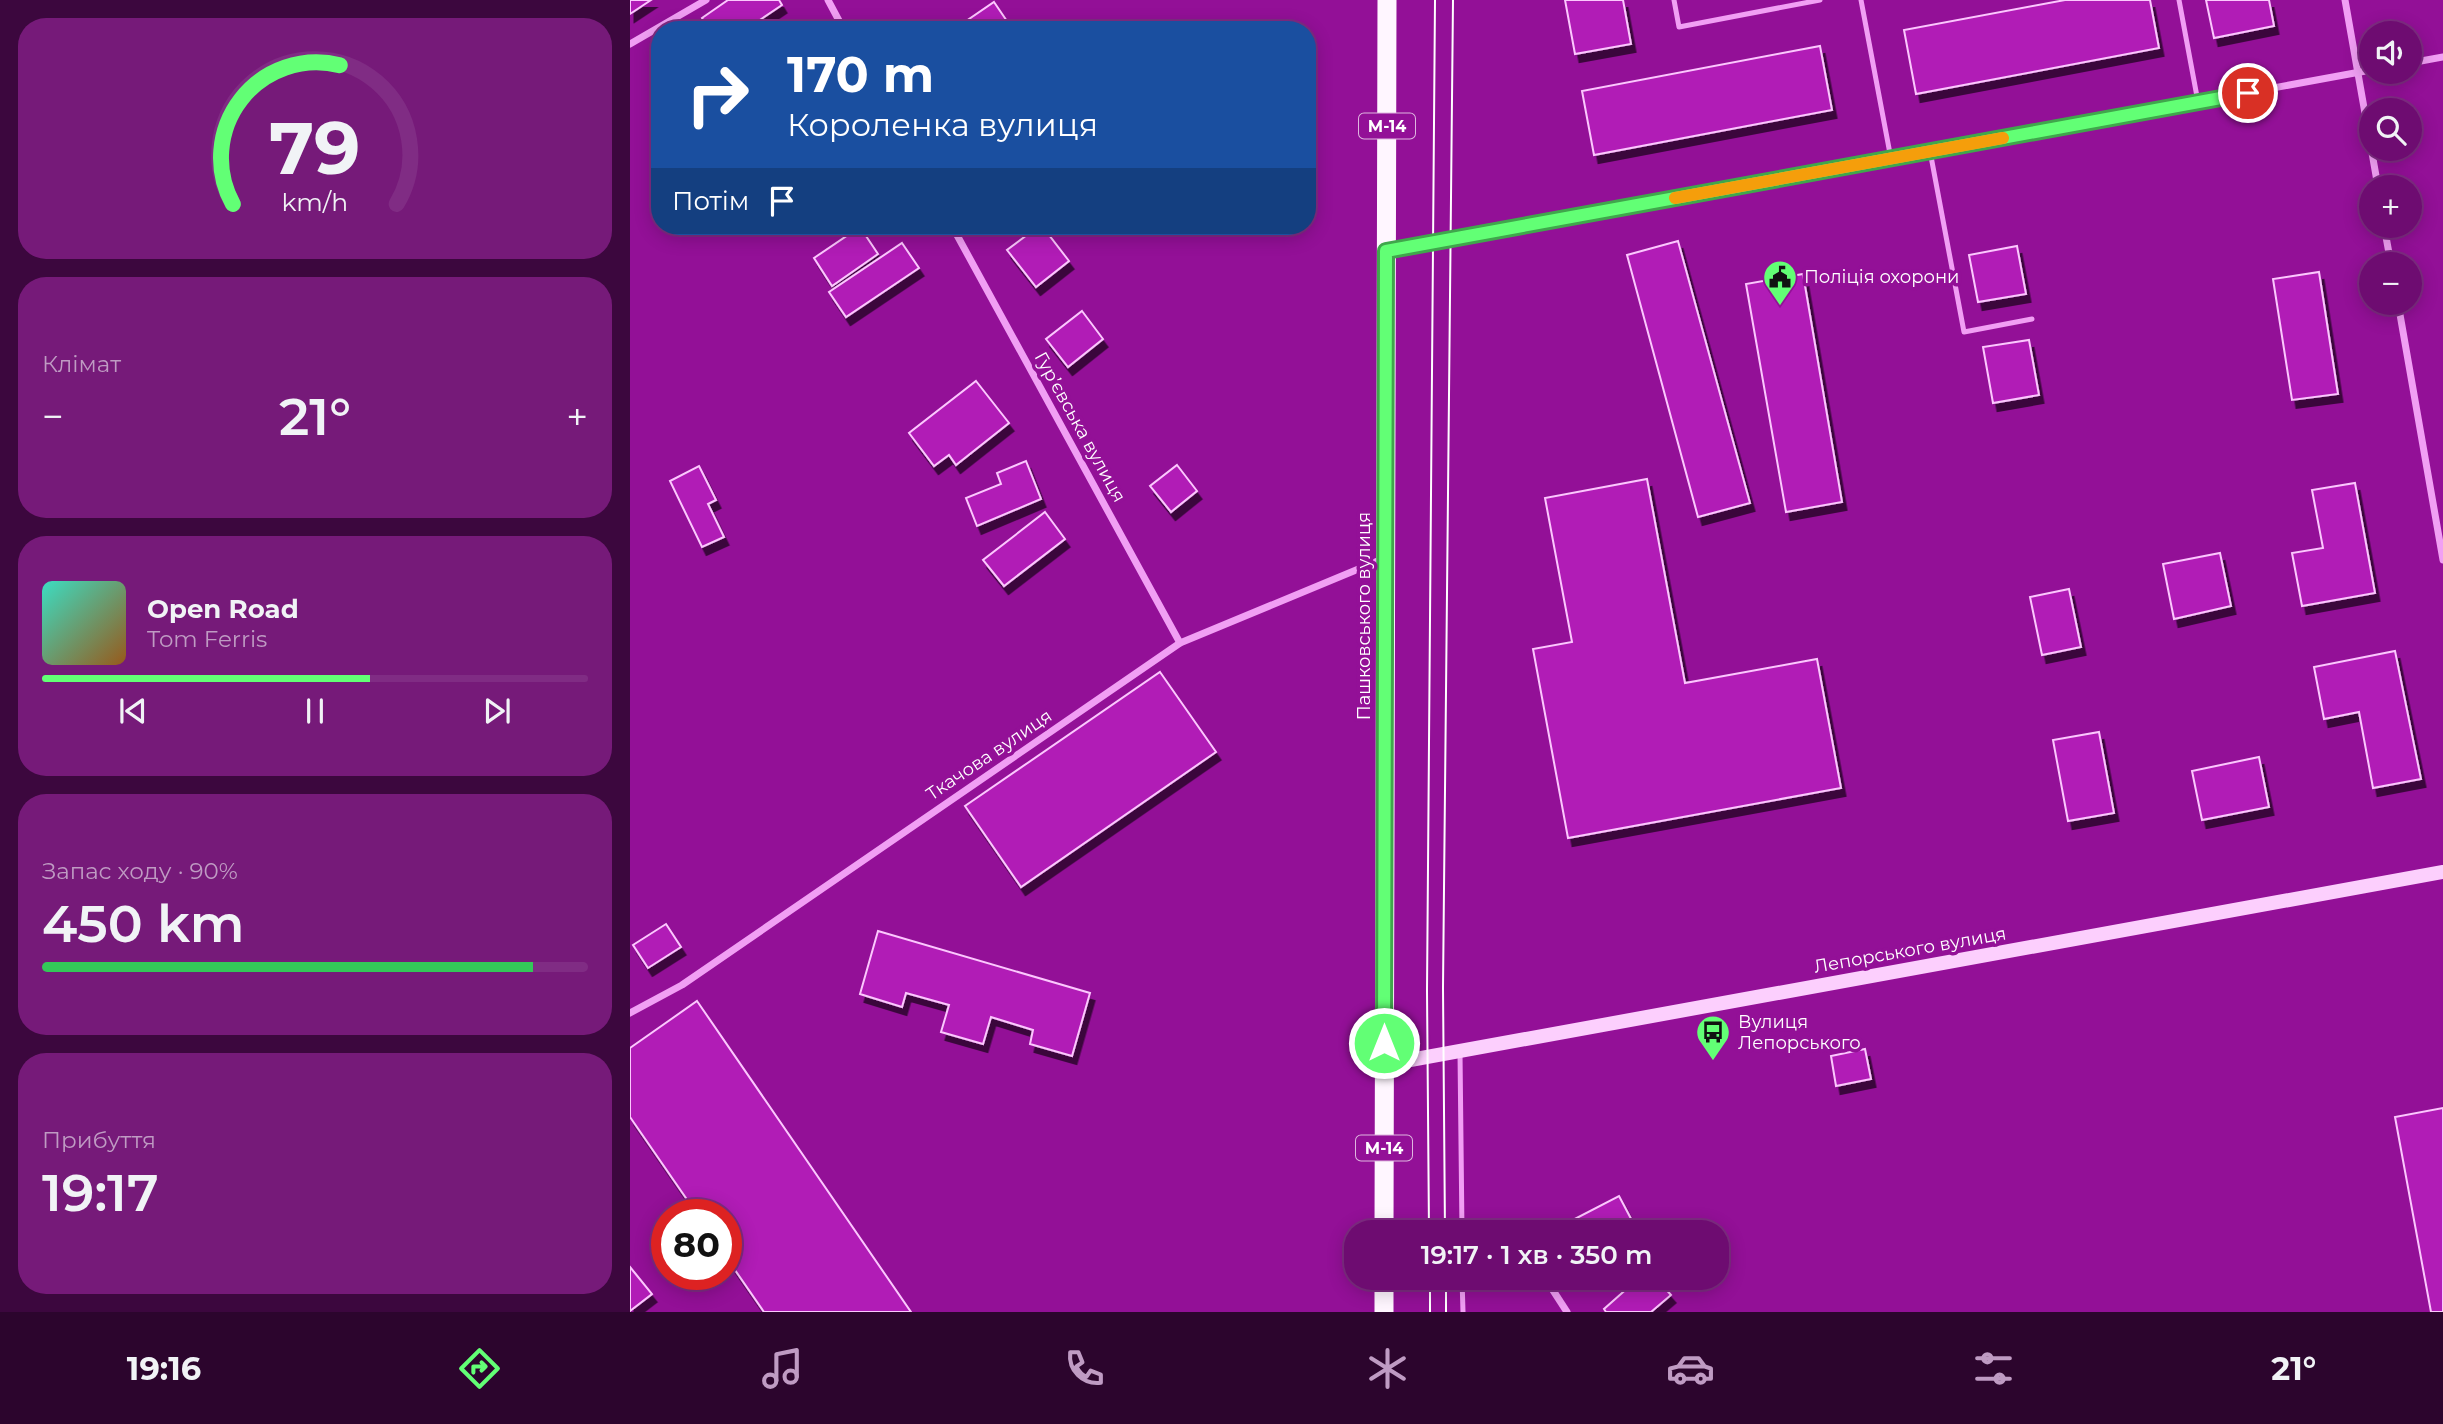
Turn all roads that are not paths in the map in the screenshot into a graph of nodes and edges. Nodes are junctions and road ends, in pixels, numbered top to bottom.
1 (706, 0) edge
2 (828, 0) edge
3 (1387, 0) edge
4 (1674, 0) edge
5 (1820, 0) edge
6 (1861, 0) edge
7 (2179, 0) edge
8 (2345, 0) edge
9 (670, 21) edge
10 (839, 21) edge
11 (651, 32) edge
12 (630, 44) edge
13 (2443, 57) edge
14 (2422, 61) edge
15 (2358, 73) junction
16 (2198, 102) junction
17 (1930, 151) junction
18 (1891, 159) junction
19 (2376, 175) edge
20 (957, 235) edge
21 (1386, 251) junction
22 (2400, 315) edge
23 (2032, 319) dead end
24 (1386, 558) junction
25 (2443, 560) edge
26 (1180, 643) junction
27 (2443, 872) edge
28 (630, 1013) edge
29 (1460, 1051) junction
30 (1383, 1065) junction
31 (1384, 1220) edge
32 (1462, 1220) edge
33 (1384, 1290) edge
34 (1462, 1290) edge
35 (1553, 1290) edge
36 (1384, 1312) edge
37 (1462, 1312) edge
38 (1567, 1312) edge

1 - 9 street
2 - 10 street
3 - 21 highway, Пашковського вулиця / М-14
4 - 5 lane
6 - 18 lane
7 - 16 lane
8 - 15 street
11 - 12 street
13 - 14 street
15 - 16 street
15 - 19 street
16 - 17 street
17 - 18 street
17 - 23 lane
18 - 21 street
20 - 26 street, Гур’євська вулиця
21 - 24 highway, Пашковського вулиця / М-14
22 - 25 street
24 - 26 street, Ткачова вулиця
24 - 30 highway, Пашковського вулиця / М-14
26 - 28 street, Ткачова вулиця
27 - 29 main road, Лепорського вулиця
29 - 30 main road, Лепорського вулиця
29 - 32 lane
30 - 31 highway, Пашковського вулиця / М-14
33 - 36 highway
34 - 37 lane
35 - 38 street

